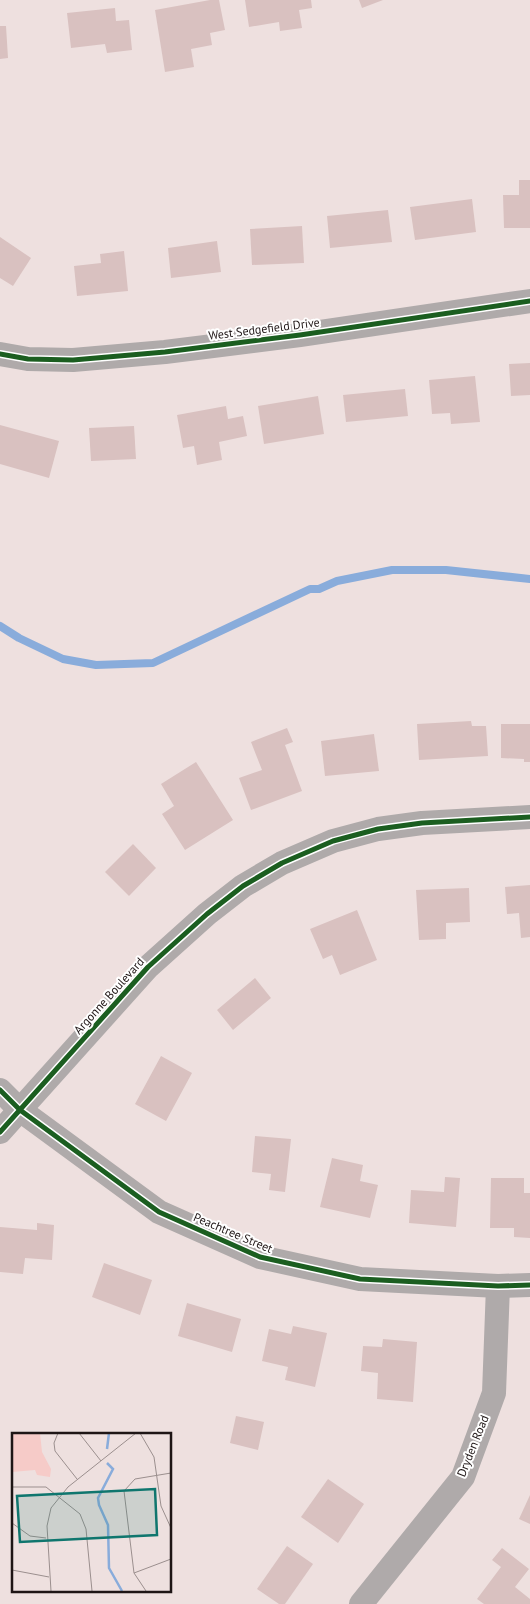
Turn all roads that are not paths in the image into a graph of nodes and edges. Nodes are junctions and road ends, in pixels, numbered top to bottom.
1 (530, 302) edge
2 (0, 354) edge
3 (530, 817) edge
4 (0, 1090) edge
5 (20, 1110) junction
6 (0, 1132) edge
7 (530, 1285) edge
8 (498, 1286) junction
9 (362, 1604) edge

1 - 2 street, West Sedgefield Drive
3 - 5 street, Argonne Boulevard
4 - 5 street, Peachtree Street
5 - 6 street, Argonne Boulevard
5 - 8 street, Peachtree Street
7 - 8 street, Peachtree Street
8 - 9 street, Dryden Road

